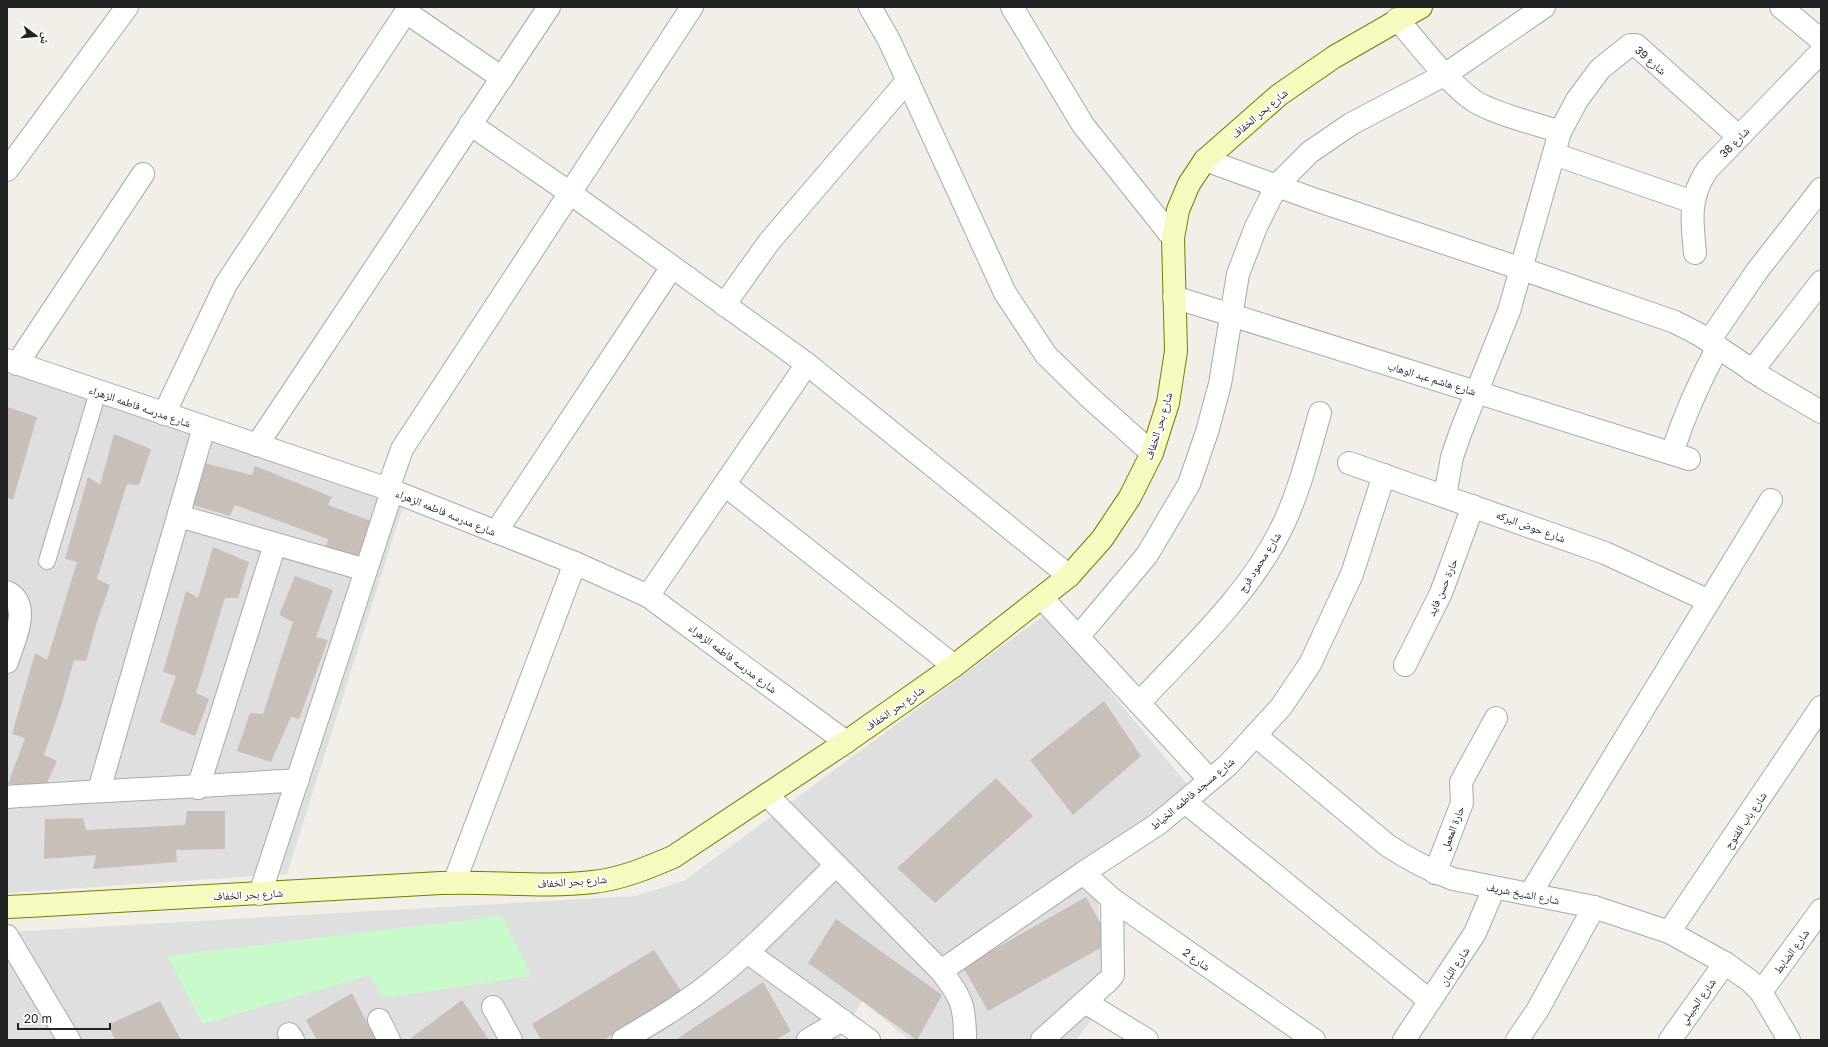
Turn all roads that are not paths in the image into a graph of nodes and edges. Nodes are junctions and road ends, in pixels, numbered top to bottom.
1 (127, 7) edge
2 (549, 7) edge
3 (692, 7) edge
4 (870, 7) edge
5 (1012, 7) edge
6 (1421, 7) edge
7 (1544, 7) edge
8 (1781, 7) edge
9 (402, 9) edge
10 (1397, 19) junction
11 (1821, 40) edge
12 (1821, 52) edge
13 (1446, 74) junction
14 (502, 78) junction
15 (908, 80) junction
16 (470, 124) junction
17 (1560, 132) junction
18 (1739, 137) junction
19 (1554, 154) junction
20 (1205, 160) junction
21 (7, 170) edge
22 (143, 174) dead end
23 (1277, 185) junction
24 (1821, 189) edge
25 (570, 193) junction
26 (1693, 202) junction
27 (1173, 238) junction
28 (1695, 253) dead end
29 (672, 266) junction
30 (1522, 269) junction
31 (1821, 282) edge
32 (1174, 297) junction
33 (724, 305) junction
34 (1231, 316) junction
35 (1714, 344) junction
36 (12, 362) edge
37 (807, 364) junction
38 (1752, 370) junction
39 (98, 392) junction
40 (1476, 392) junction
41 (1821, 412) edge
42 (1320, 413) dead end
43 (164, 414) junction
44 (204, 427) junction
45 (257, 445) junction
46 (1152, 453) junction
47 (1349, 463) dead end
48 (1384, 475) junction
49 (725, 485) junction
50 (390, 490) junction
51 (1446, 496) junction
52 (1771, 500) dead end
53 (1473, 506) junction
54 (178, 516) junction
55 (496, 532) junction
56 (275, 544) junction
57 (47, 561) dead end
58 (575, 563) junction
59 (366, 570) junction
60 (1069, 576) junction
61 (7, 592) edge
62 (648, 596) junction
63 (1042, 598) junction
64 (1709, 601) junction
65 (1078, 638) junction
66 (7, 662) edge
67 (1405, 665) dead end
68 (954, 666) junction
69 (1139, 703) junction
70 (1821, 707) edge
71 (1496, 718) dead end
72 (1255, 735) junction
73 (846, 742) junction
74 (298, 780) junction
75 (1210, 780) junction
76 (198, 788) junction
77 (99, 790) junction
78 (766, 795) junction
79 (7, 796) edge
80 (1185, 802) junction
81 (836, 865) junction
82 (1083, 873) junction
83 (1435, 873) junction
84 (454, 883) junction
85 (1494, 888) junction
86 (260, 894) junction
87 (1530, 894) junction
88 (1112, 899) junction
89 (1594, 907) junction
90 (7, 908) edge
91 (1821, 910) edge
92 (1669, 932) junction
93 (7, 936) edge
94 (748, 952) junction
95 (1725, 963) junction
96 (941, 971) junction
97 (1761, 992) junction
98 (1430, 1001) junction
99 (1085, 1002) junction
100 (493, 1006) dead end
101 (379, 1020) dead end
102 (842, 1020) junction
103 (646, 1034) edge
104 (69, 1040) edge
105 (389, 1040) edge
106 (511, 1040) edge
107 (623, 1040) edge
108 (808, 1040) edge
109 (868, 1040) edge
110 (965, 1040) edge
111 (1042, 1040) edge
112 (1147, 1040) edge
113 (1314, 1040) edge
114 (1404, 1040) edge
115 (1517, 1040) edge
116 (1670, 1040) edge
117 (1788, 1040) edge

1 - 21 street
2 - 14 street
3 - 25 street
4 - 15 street
5 - 27 street
6 - 10 street, شارع بحر الخفاف
7 - 13 street
8 - 11 street
9 - 14 street
9 - 43 street
10 - 13 street
10 - 20 street, شارع بحر الخفاف
12 - 18 street, شارع 38
13 - 17 street
13 - 23 street
14 - 16 street
15 - 33 street
15 - 46 street
16 - 25 street
16 - 45 street
17 - 18 street, شارع 39
17 - 19 street
18 - 26 street, شارع 38
19 - 26 street
19 - 30 street
20 - 23 street
20 - 27 street, شارع بحر الخفاف
22 - 36 street
23 - 30 street
23 - 34 street
24 - 35 street
25 - 29 street
25 - 50 street
26 - 28 street, شارع 38
27 - 32 street, شارع بحر الخفاف
29 - 33 street
29 - 55 street
30 - 35 street
30 - 40 street
31 - 38 street
32 - 34 street, شارع هاشم عبد الوهاب
32 - 46 street, شارع بحر الخفاف
33 - 37 street
34 - 40 street, شارع هاشم عبد الوهاب
34 - 65 street
35 - 38 street
35 - 40 street, شارع هاشم عبد الوهاب
36 - 39 street, شارع مدرسه فاطمه الزهراء
37 - 49 street
37 - 60 street
38 - 41 street
39 - 43 street, شارع مدرسه فاطمه الزهراء
39 - 57 lane
40 - 51 street
42 - 69 street, شارع محمود فرج
43 - 44 street, شارع مدرسه فاطمه الزهراء
44 - 45 street, شارع مدرسه فاطمه الزهراء
44 - 54 street
45 - 50 street, شارع مدرسه فاطمه الزهراء
46 - 60 street, شارع بحر الخفاف
47 - 48 street, شارع حوض البركه
48 - 51 street, شارع حوض البركه
48 - 72 street, شارع مسجد فاطمه الخياط
49 - 62 street
49 - 68 street
50 - 55 street, شارع مدرسه فاطمه الزهراء
50 - 59 street
51 - 53 street, شارع حوض البركه
52 - 64 street
53 - 64 street, شارع حوض البركه
53 - 67 street, حارة حسن فايد
54 - 56 street
54 - 77 street
55 - 58 street, شارع مدرسه فاطمه الزهراء
56 - 59 street
56 - 76 street
58 - 62 street, شارع مدرسه فاطمه الزهراء
58 - 84 street
59 - 74 street
60 - 63 street, شارع بحر الخفاف
61 - 66 street
62 - 73 street, شارع مدرسه فاطمه الزهراء
63 - 65 street
63 - 68 street, شارع بحر الخفاف
64 - 87 street
65 - 69 street
68 - 73 street, شارع بحر الخفاف
69 - 75 street
70 - 92 street, شارع باب الفتوح
71 - 83 street, حارة المعمل
72 - 75 street, شارع مسجد فاطمه الخياط
72 - 83 street, شارع الشيخ شريف
73 - 78 street, شارع بحر الخفاف
74 - 76 street
74 - 86 street
75 - 80 street, شارع مسجد فاطمه الخياط
76 - 77 street
77 - 79 street
78 - 81 street
78 - 84 street, شارع بحر الخفاف
80 - 82 street, شارع مسجد فاطمه الخياط
80 - 98 street
81 - 94 street
81 - 96 street
82 - 88 street, شارع 2
82 - 96 street, شارع مسجد فاطمه الخياط
83 - 85 street, شارع الشيخ شريف
84 - 86 street, شارع بحر الخفاف
85 - 87 street, شارع الشيخ شريف
85 - 98 street, شارع اللبان
86 - 90 street, شارع بحر الخفاف
87 - 89 street, شارع الشيخ شريف
88 - 99 street
88 - 113 street, شارع 2
89 - 92 street, شارع الشيخ شريف
89 - 115 street
91 - 97 street, شارع الضابط
92 - 95 street, شارع الشيخ شريف
93 - 104 street
94 - 102 street
94 - 103 street
95 - 97 street, شارع الشيخ شريف
95 - 116 street, شارع الجبيلي
96 - 110 street
97 - 117 street, شارع الشيخ شريف
98 - 114 street, شارع اللبان
99 - 111 street
99 - 112 street
100 - 106 street
101 - 105 street
102 - 108 street
102 - 109 street
103 - 107 street

